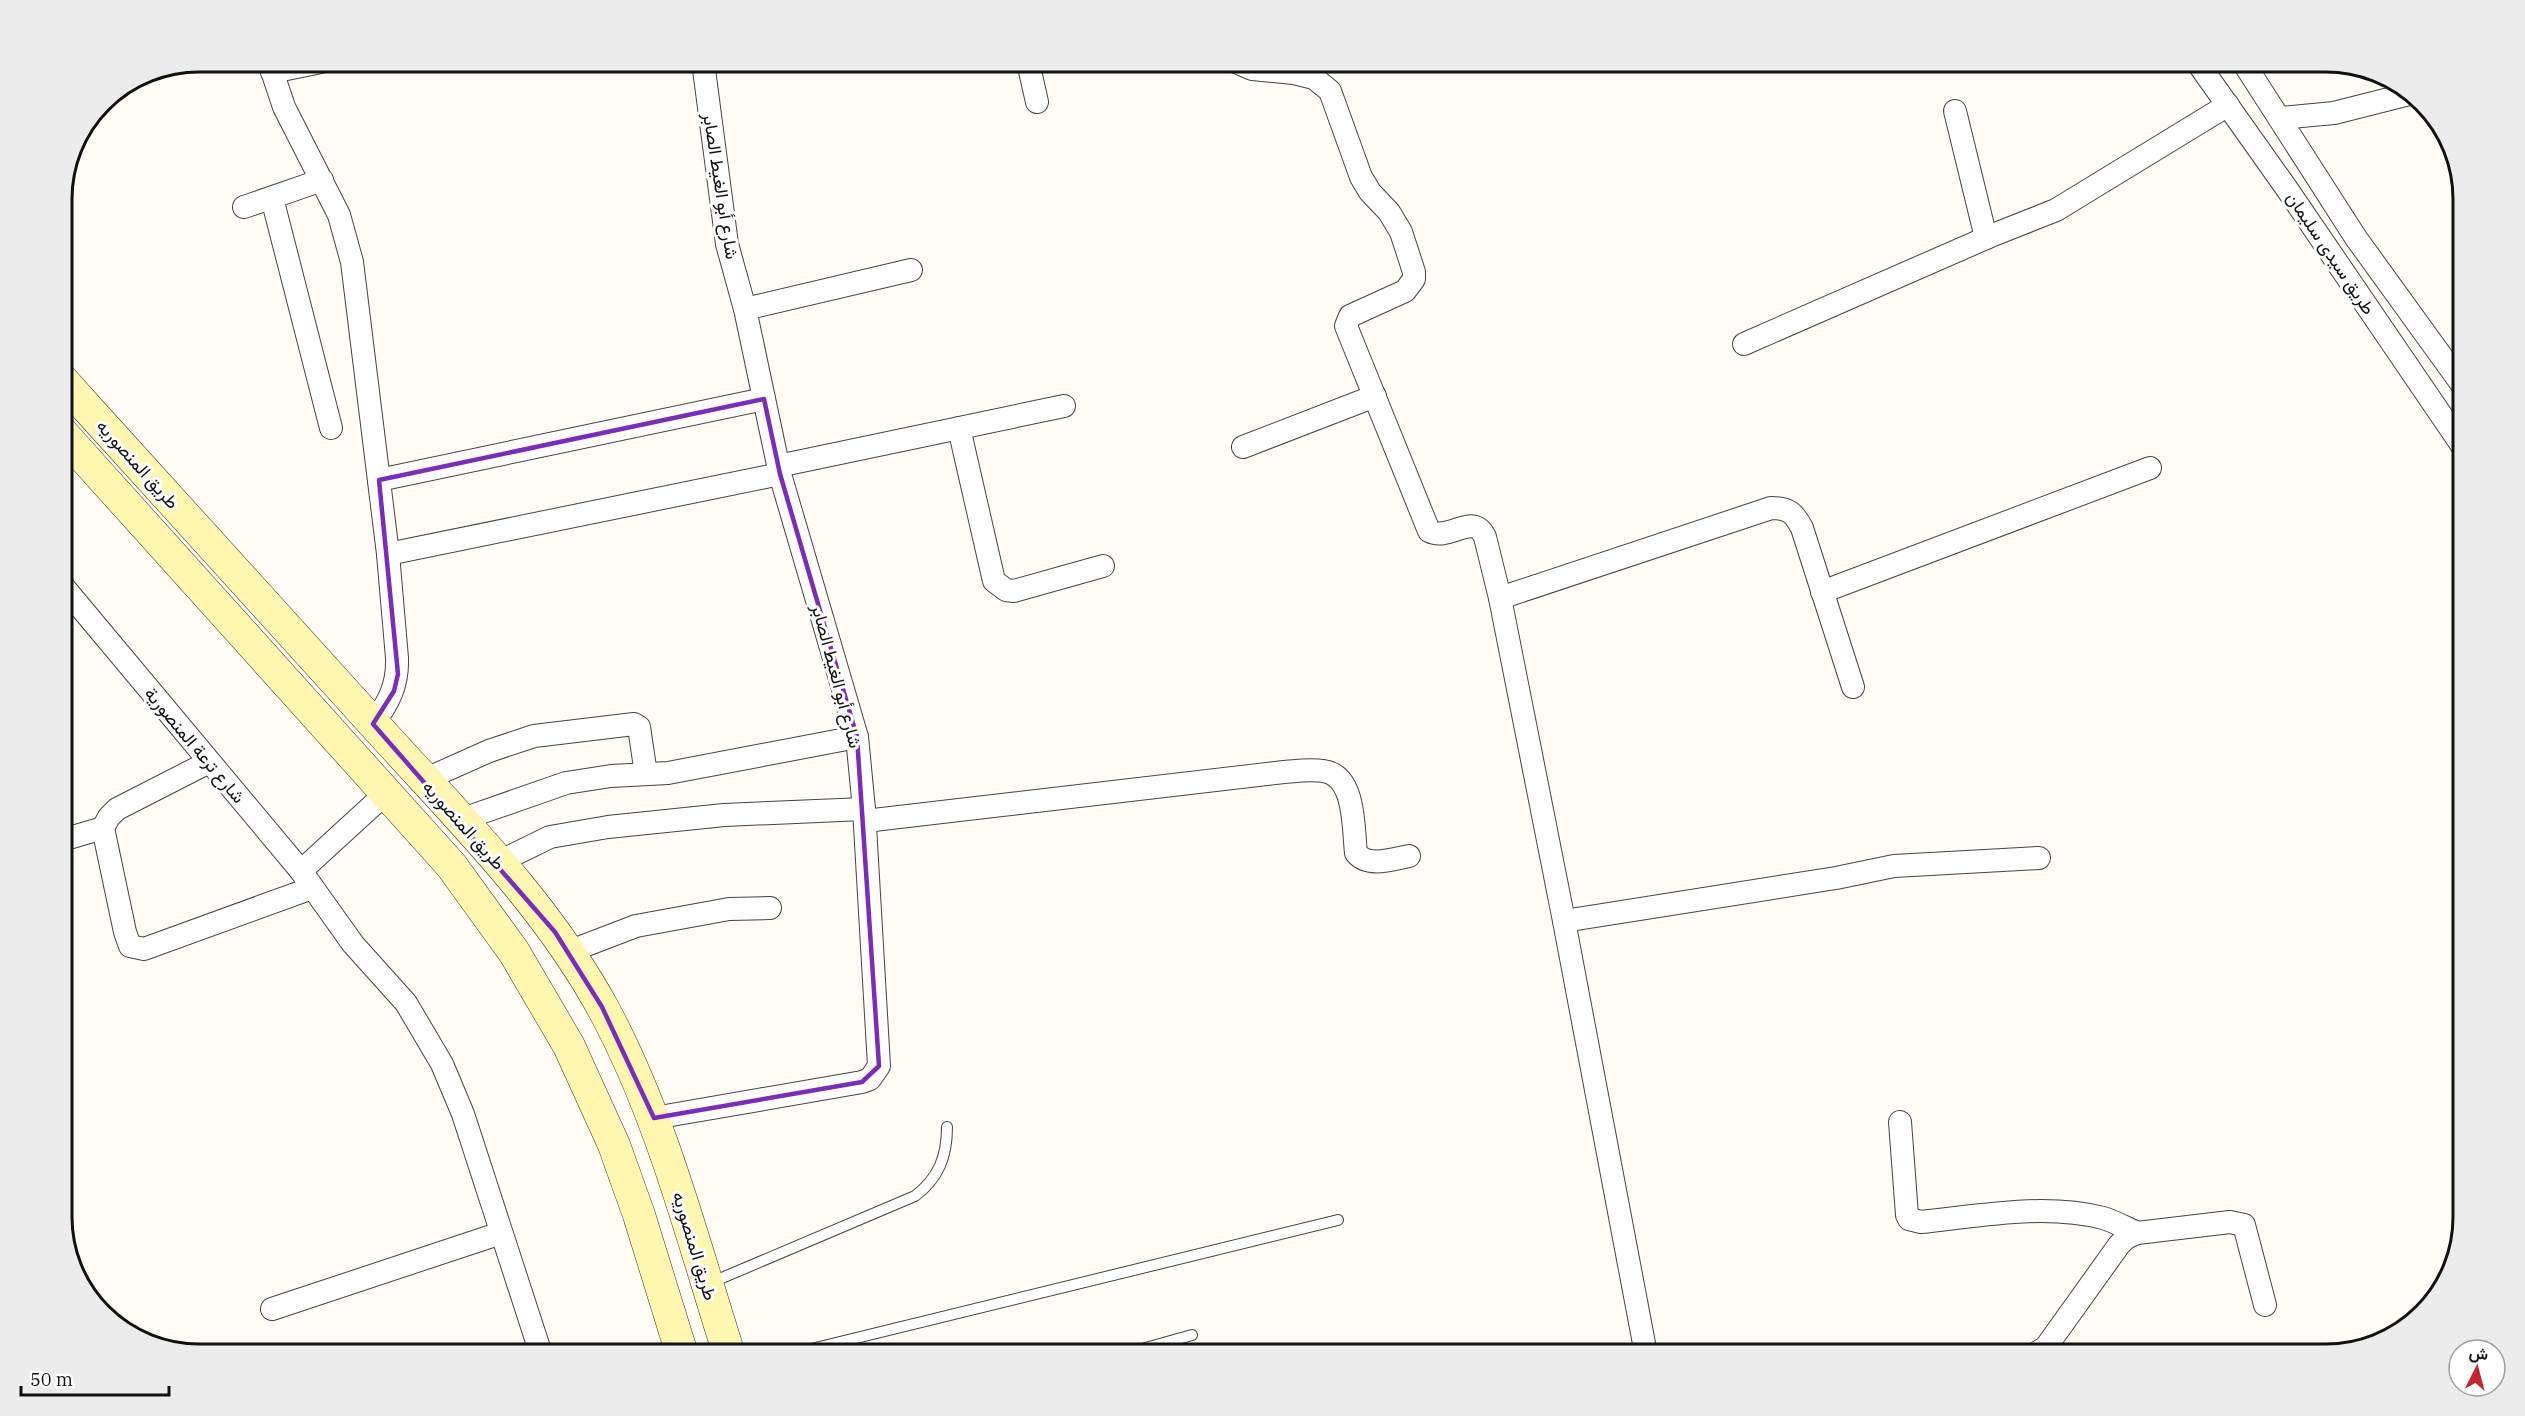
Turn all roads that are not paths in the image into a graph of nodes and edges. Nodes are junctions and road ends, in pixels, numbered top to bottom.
1 (273, 72) edge
2 (704, 72) edge
3 (1030, 72) edge
4 (1284, 72) edge
5 (2204, 72) edge
6 (2250, 72) edge
7 (2399, 96) edge
8 (1037, 102) dead end
9 (2228, 105) junction
10 (1956, 111) dead end
11 (2280, 118) junction
12 (322, 180) junction
13 (272, 198) junction
14 (244, 207) dead end
15 (1986, 238) junction
16 (911, 270) dead end
17 (745, 309) junction
18 (1744, 344) dead end
19 (2453, 373) edge
20 (72, 391) edge
21 (1375, 396) junction
22 (764, 399) junction
23 (1064, 405) dead end
24 (331, 428) dead end
25 (959, 428) junction
26 (2453, 432) edge
27 (72, 445) edge
28 (1243, 447) dead end
29 (2150, 468) dead end
30 (779, 470) junction
31 (379, 480) junction
32 (388, 554) junction
33 (1103, 566) dead end
34 (1822, 592) junction
35 (72, 597) edge
36 (1500, 598) junction
37 (1853, 687) dead end
38 (373, 724) junction
39 (856, 737) junction
40 (209, 762) junction
41 (646, 774) junction
42 (424, 780) junction
43 (379, 799) junction
44 (864, 815) junction
45 (460, 820) junction
46 (103, 828) junction
47 (72, 837) edge
48 (1409, 856) dead end
49 (2038, 858) dead end
50 (499, 862) junction
51 (307, 880) junction
52 (770, 908) dead end
53 (1564, 921) junction
54 (568, 952) junction
55 (654, 1118) junction
56 (1899, 1122) dead end
57 (948, 1127) dead end
58 (681, 1203) junction
59 (639, 1215) junction
60 (1338, 1220) dead end
61 (501, 1233) junction
62 (2137, 1233) junction
63 (707, 1284) junction
64 (2265, 1305) dead end
65 (272, 1309) dead end
66 (1192, 1335) dead end
67 (538, 1344) edge
68 (679, 1344) edge
69 (726, 1344) edge
70 (832, 1344) edge
71 (1160, 1344) edge
72 (1644, 1344) edge
73 (2048, 1344) edge

1 - 12 street
2 - 17 street, شارع أبو الغيط الصابر
3 - 8 street
4 - 21 street
5 - 9 street, طريق سيدى سليمان
6 - 11 street, طريق سيدى سليمان
7 - 11 street
9 - 15 street
9 - 26 street, طريق سيدى سليمان
10 - 15 street
11 - 19 street, طريق سيدى سليمان
12 - 13 street
12 - 31 street
13 - 14 street
13 - 24 street
15 - 18 street
16 - 17 street
17 - 22 street, شارع أبو الغيط الصابر
20 - 38 main road, طريق المنصوريه
21 - 28 street
21 - 36 street
22 - 30 street, شارع أبو الغيط الصابر
22 - 31 street
23 - 25 street
25 - 30 street
25 - 33 street
27 - 43 main road, طريق المنصوريه
29 - 34 street
30 - 32 street
30 - 39 street, شارع أبو الغيط الصابر
31 - 32 street
32 - 38 street
34 - 36 street
34 - 37 street
35 - 40 street, شارع ترعة المنصورية
36 - 53 street
38 - 42 main road, طريق المنصوريه
39 - 41 street
39 - 44 street, شارع أبو الغيط الصابر
40 - 46 street
40 - 51 street, شارع ترعة المنصورية
41 - 42 street
41 - 45 street
42 - 45 main road, طريق المنصوريه
43 - 51 street
43 - 59 main road, طريق المنصوريه
44 - 48 street
44 - 50 street
44 - 55 street, شارع أبو الغيط الصابر
45 - 50 main road, طريق المنصوريه
46 - 47 street
46 - 51 street
49 - 53 street
50 - 54 main road, طريق المنصوريه
51 - 61 street, شارع ترعة المنصورية
52 - 54 street
53 - 72 street
54 - 55 main road, طريق المنصوريه
55 - 58 main road, طريق المنصوريه
56 - 62 street
57 - 63 lane
58 - 59 main road
58 - 63 main road, طريق المنصوريه
59 - 68 main road, طريق المنصوريه
60 - 70 lane
61 - 65 street
61 - 67 street, شارع ترعة المنصورية
62 - 64 street
62 - 73 street
63 - 69 main road, طريق المنصوريه
66 - 71 lane

